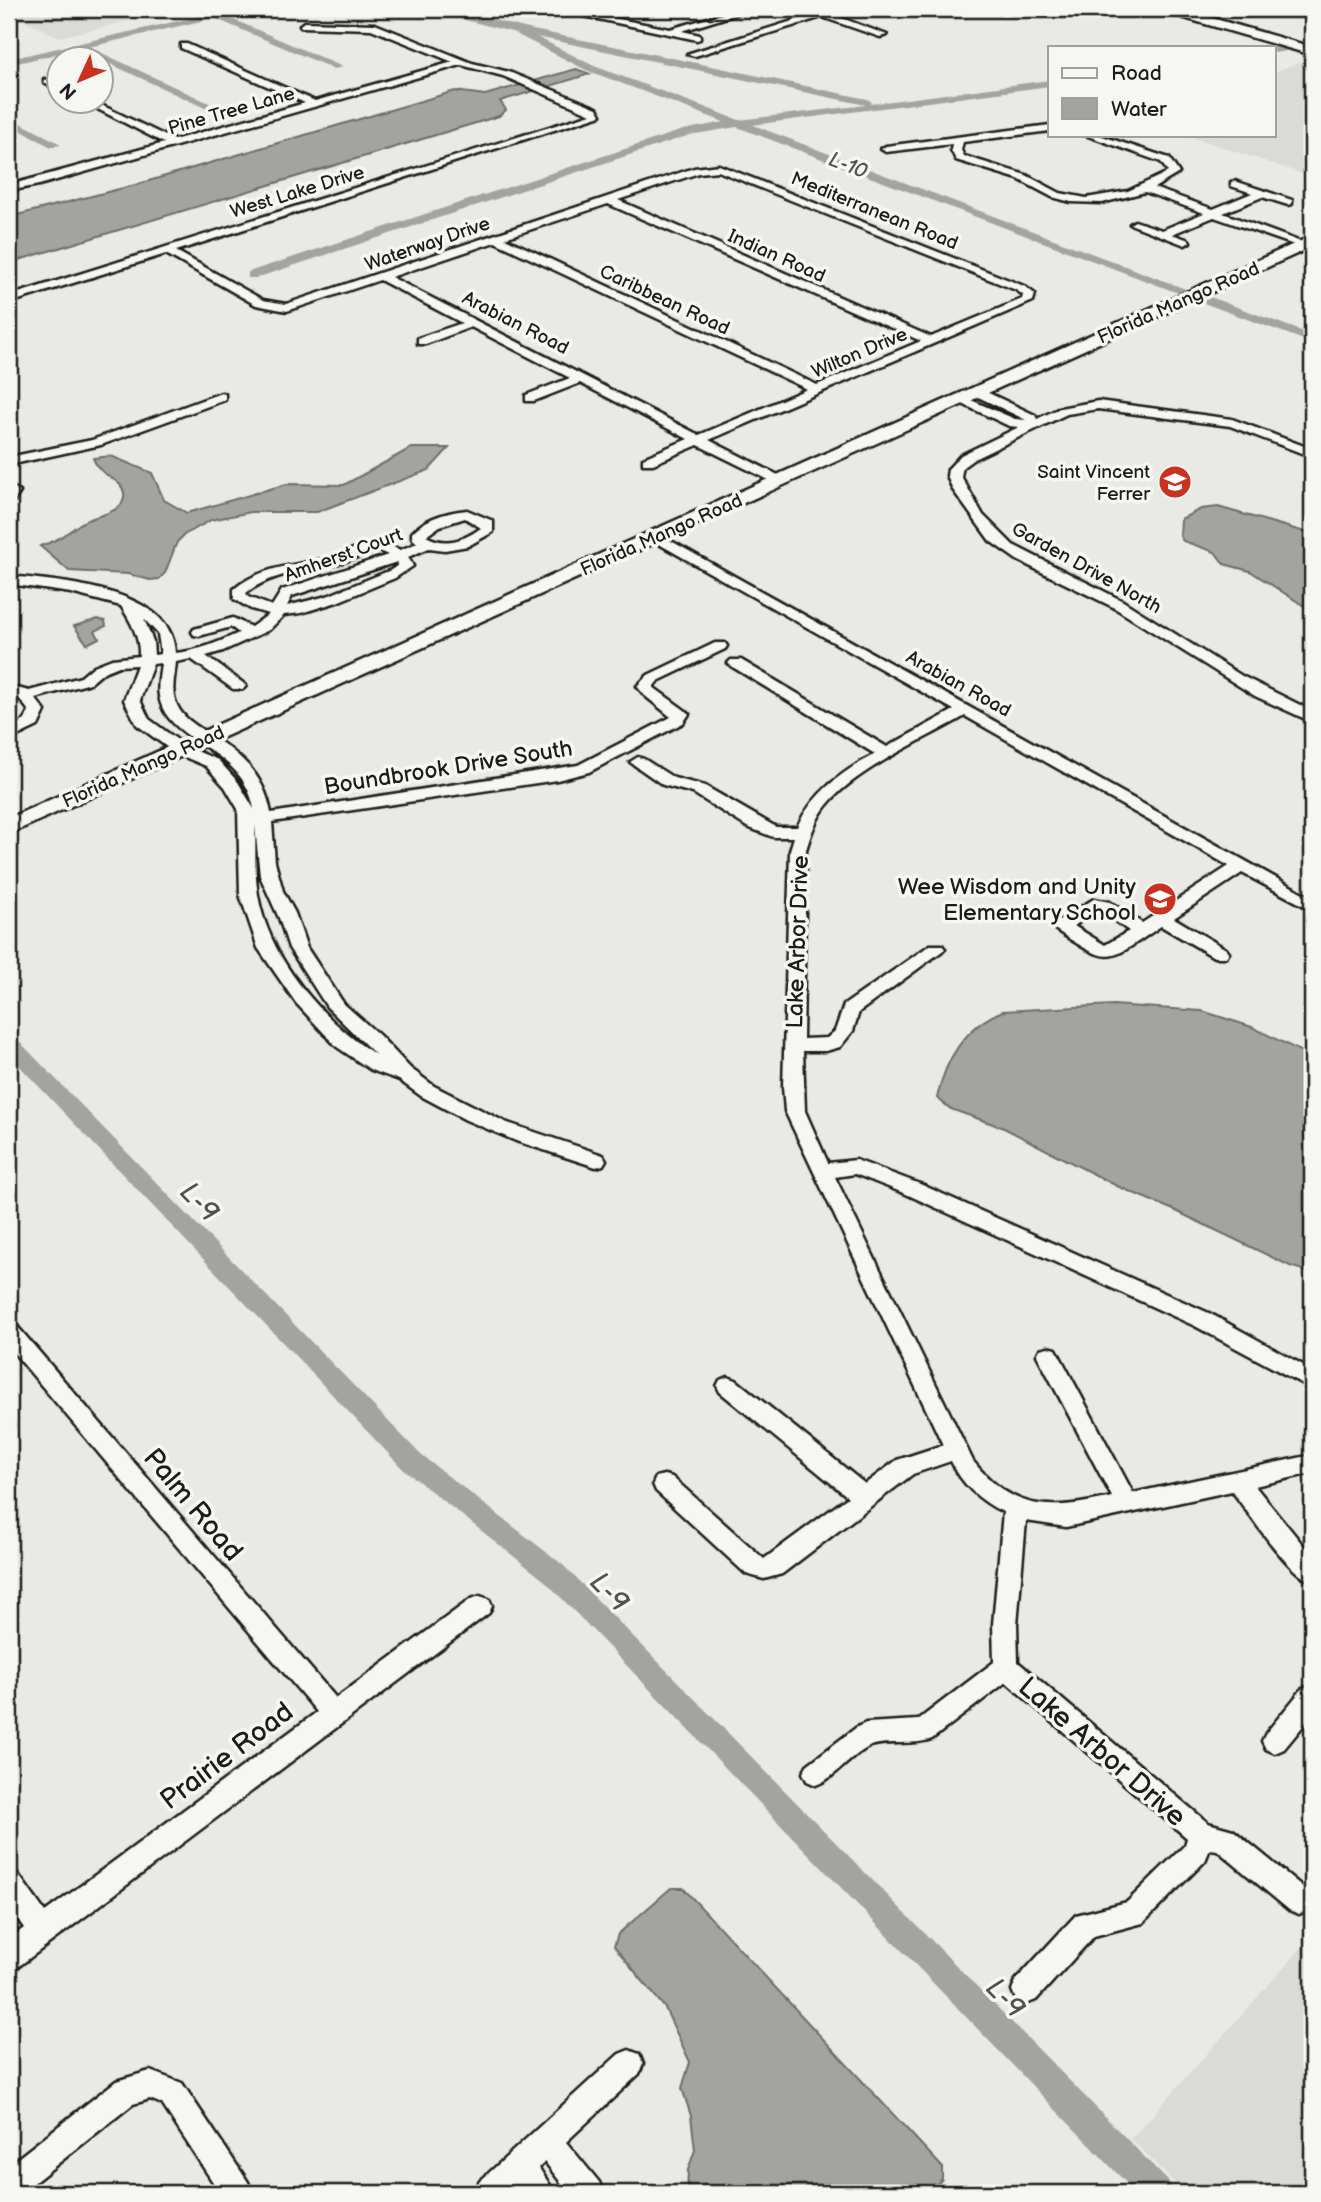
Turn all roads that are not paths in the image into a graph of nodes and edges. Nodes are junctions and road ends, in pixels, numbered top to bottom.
1 (555, 9) edge
2 (748, 9) edge
3 (794, 9) edge
4 (839, 9) edge
5 (1168, 9) edge
6 (819, 15) junction
7 (304, 25) dead end
8 (669, 32) junction
9 (883, 35) dead end
10 (697, 37) dead end
11 (184, 46) dead end
12 (1312, 51) edge
13 (692, 54) dead end
14 (462, 62) junction
15 (315, 104) junction
16 (116, 116) edge
17 (1048, 128) edge
18 (1093, 136) edge
19 (958, 140) junction
20 (174, 144) junction
21 (886, 149) dead end
22 (704, 168) joint
23 (1235, 184) dead end
24 (12, 185) edge
25 (1147, 189) junction
26 (1262, 193) junction
27 (608, 200) junction
28 (1288, 202) dead end
29 (1213, 214) junction
30 (1135, 225) dead end
31 (1162, 234) junction
32 (496, 238) junction
33 (1185, 242) dead end
34 (1308, 243) edge
35 (167, 250) junction
36 (382, 277) junction
37 (1029, 294) joint
38 (9, 300) edge
39 (472, 323) junction
40 (422, 341) dead end
41 (932, 342) junction
42 (580, 379) junction
43 (818, 390) junction
44 (969, 396) junction
45 (220, 397) dead end
46 (530, 398) dead end
47 (1035, 425) junction
48 (699, 439) junction
49 (1312, 453) edge
50 (9, 461) edge
51 (648, 461) dead end
52 (779, 481) junction
53 (9, 488) edge
54 (9, 498) edge
55 (655, 537) junction
56 (428, 543) dead end
57 (398, 556) junction
58 (9, 580) edge
59 (127, 604) junction
60 (279, 610) junction
61 (199, 632) dead end
62 (248, 635) junction
63 (720, 646) dead end
64 (195, 655) junction
65 (169, 658) junction
66 (148, 660) junction
67 (736, 663) dead end
68 (238, 686) dead end
69 (9, 691) edge
70 (27, 696) junction
71 (965, 710) junction
72 (1312, 717) edge
73 (9, 736) edge
74 (207, 738) junction
75 (181, 750) junction
76 (887, 754) junction
77 (638, 762) dead end
78 (255, 820) junction
79 (9, 827) edge
80 (802, 832) junction
81 (1242, 865) junction
82 (1312, 905) edge
83 (1161, 919) junction
84 (1142, 931) junction
85 (936, 949) dead end
86 (1220, 953) dead end
87 (794, 1044) junction
88 (405, 1075) junction
89 (596, 1160) dead end
90 (822, 1171) junction
91 (9, 1332) edge
92 (1048, 1355) dead end
93 (1312, 1380) edge
94 (729, 1386) dead end
95 (957, 1450) junction
96 (1312, 1464) edge
97 (1238, 1481) junction
98 (664, 1484) dead end
99 (864, 1497) junction
100 (1128, 1505) junction
101 (1015, 1508) junction
102 (1312, 1572) edge
103 (480, 1605) dead end
104 (1006, 1667) junction
105 (1312, 1696) edge
106 (334, 1714) junction
107 (1275, 1741) dead end
108 (816, 1773) dead end
109 (1201, 1834) junction
110 (9, 1883) edge
111 (1299, 1901) dead end
112 (42, 1931) junction
113 (9, 1956) edge
114 (1026, 1990) dead end
115 (629, 2064) dead end
116 (545, 2141) junction
117 (519, 2166) junction
118 (9, 2184) edge
119 (237, 2193) edge
120 (490, 2193) edge
121 (540, 2193) edge
122 (588, 2193) edge

1 - 8 street
2 - 8 street
3 - 6 street
4 - 6 street
5 - 12 street
6 - 9 street
6 - 13 street
7 - 14 street
8 - 10 street
11 - 15 street
14 - 15 street, Pine Tree Lane
14 - 35 street, West Lake Drive
15 - 20 street, Pine Tree Lane
16 - 20 street
17 - 19 street
18 - 25 street
19 - 21 street
19 - 25 street
20 - 24 street, Pine Tree Lane
22 - 27 street, Waterway Drive
22 - 37 street, Mediterranean Road
23 - 26 street
25 - 29 street
26 - 28 street
26 - 29 street
27 - 32 street, Waterway Drive
27 - 41 street, Indian Road
29 - 31 street
29 - 34 street
30 - 31 street
31 - 33 street
32 - 36 street, Waterway Drive
32 - 43 street, Caribbean Road
34 - 44 street, Florida Mango Road
35 - 36 street, Waterway Drive
35 - 38 street, West Lake Drive
36 - 39 street, Arabian Road
37 - 41 street, Wilton Drive
39 - 40 street
39 - 42 street, Arabian Road
41 - 43 street, Wilton Drive
42 - 46 street
42 - 48 street, Arabian Road
43 - 48 street, Wilton Drive
44 - 47 street
44 - 47 street
44 - 52 street, Florida Mango Road
45 - 50 street
47 - 49 street
47 - 72 street, Garden Drive North
48 - 51 street, Wilton Drive
48 - 52 street, Arabian Road
52 - 55 street, Florida Mango Road
53 - 54 street
55 - 71 street, Arabian Road
55 - 74 street, Florida Mango Road
56 - 57 street, Amherst Court
57 - 60 street, Amherst Court
57 - 60 street
57 - 60 street
58 - 59 street
59 - 65 street
59 - 66 street
60 - 62 street, Amherst Court
61 - 62 street
62 - 64 street, Amherst Court
63 - 78 street, Boundbrook Drive South
64 - 65 street, Amherst Court
64 - 68 street
65 - 66 street, Amherst Court
65 - 74 street
66 - 70 street, Amherst Court
66 - 75 street
67 - 76 street
69 - 70 street
70 - 73 street
71 - 76 street, Lake Arbor Drive
71 - 81 street, Arabian Road
74 - 75 street, Florida Mango Road
74 - 78 street
75 - 78 street
75 - 79 street, Florida Mango Road
76 - 80 street, Lake Arbor Drive
77 - 80 street
78 - 88 street
78 - 88 street
80 - 87 street, Lake Arbor Drive
81 - 82 street, Arabian Road
81 - 83 street
83 - 84 street
83 - 86 street
84 - 84 street
85 - 87 street
87 - 90 street, Lake Arbor Drive
88 - 89 street
90 - 93 street
90 - 95 street, Lake Arbor Drive
91 - 106 street, Palm Road
92 - 100 street
94 - 99 street
95 - 99 street
95 - 101 street, Lake Arbor Drive
96 - 97 street, Lake Arbor Drive
97 - 100 street, Lake Arbor Drive
97 - 102 street
98 - 99 street
100 - 101 street, Lake Arbor Drive
101 - 104 street, Lake Arbor Drive
103 - 106 street, Prairie Road
104 - 108 street, Lake Arbor Drive
104 - 109 street, Lake Arbor Drive
105 - 107 street
106 - 112 street, Prairie Road
109 - 111 street, Lake Arbor Drive
109 - 114 street, Lake Arbor Drive
110 - 112 street
112 - 113 street, Prairie Road
115 - 116 street
116 - 117 street
116 - 122 street
117 - 120 street
117 - 121 street
118 - 119 street

